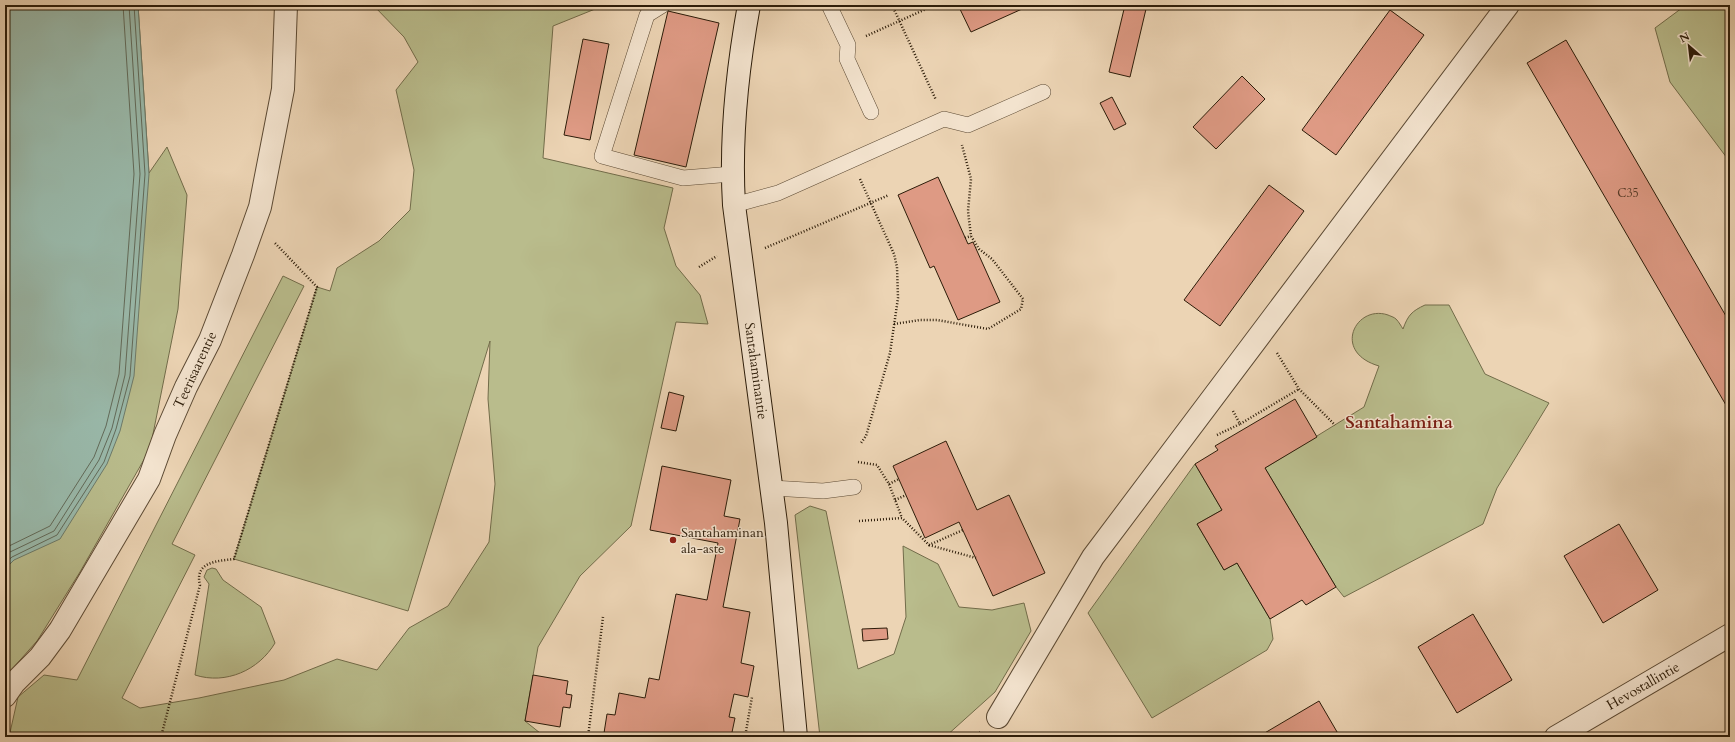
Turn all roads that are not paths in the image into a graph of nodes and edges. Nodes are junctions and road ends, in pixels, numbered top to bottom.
1 (286, 5) edge
2 (663, 5) edge
3 (749, 5) edge
4 (828, 5) edge
5 (1508, 5) edge
6 (1043, 92) dead end
7 (871, 112) dead end
8 (732, 174) junction
9 (734, 205) junction
10 (854, 487) dead end
11 (772, 488) junction
12 (1730, 635) edge
13 (5, 696) edge
14 (998, 717) dead end
15 (796, 737) edge
16 (1556, 737) edge

1 - 13 street, Teerisaarentie
2 - 8 lane
3 - 8 street, Santahaminantie
4 - 7 lane
5 - 14 street
6 - 9 lane
8 - 9 street, Santahaminantie
9 - 11 street, Santahaminantie
10 - 11 lane
11 - 15 street, Santahaminantie
12 - 16 street, Hevostallintie

